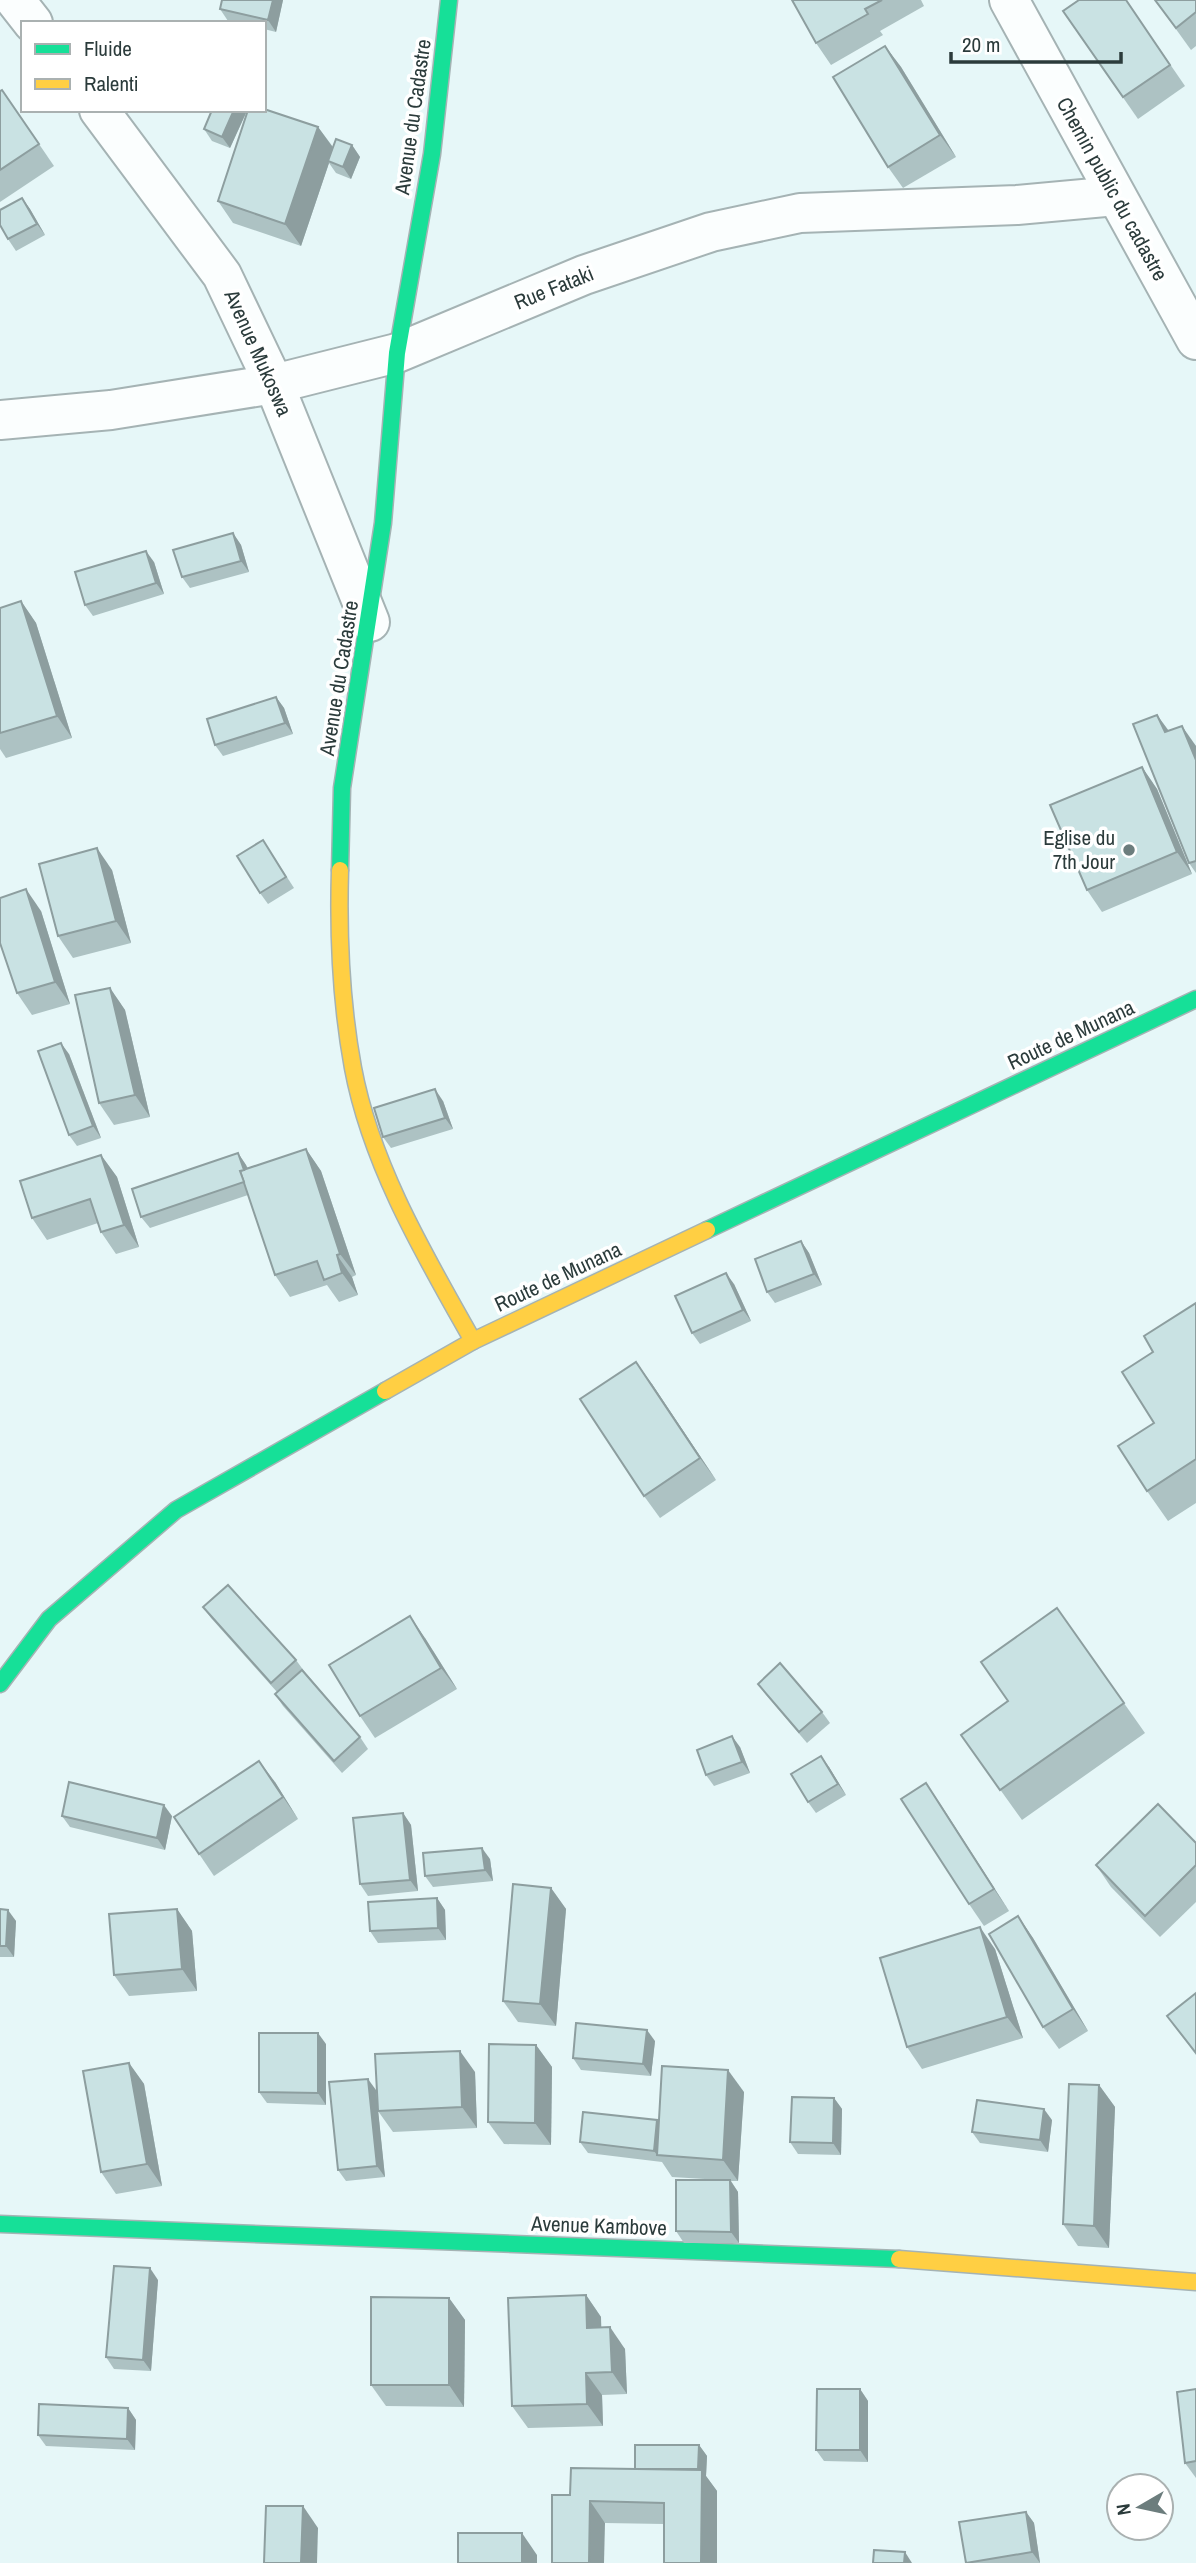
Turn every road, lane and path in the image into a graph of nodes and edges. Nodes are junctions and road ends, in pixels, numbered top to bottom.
1 (15, 0) edge
2 (449, 0) edge
3 (1009, 0) edge
4 (31, 21) edge
5 (100, 112) edge
6 (1116, 196) junction
7 (1191, 321) edge
8 (397, 353) junction
9 (274, 384) junction
10 (0, 420) edge
11 (370, 622) junction
12 (1196, 999) edge
13 (473, 1341) junction
14 (0, 1684) edge
15 (0, 2224) edge
16 (1196, 2282) edge

1 - 4 street
2 - 8 street, Avenue du Cadastre
3 - 6 street, Chemin public du cadastre
5 - 9 street, Avenue Mukoswa
6 - 7 street, Chemin public du cadastre
6 - 8 street, Rue Fataki
8 - 9 street, Rue Fataki
8 - 11 street, Avenue du Cadastre
9 - 10 street, Rue Fataki
9 - 11 street, Avenue Mukoswa
11 - 13 street, Avenue du Cadastre
12 - 13 street, Route de Munana
13 - 14 street, Route de Munana
15 - 16 street, Avenue Kambove

